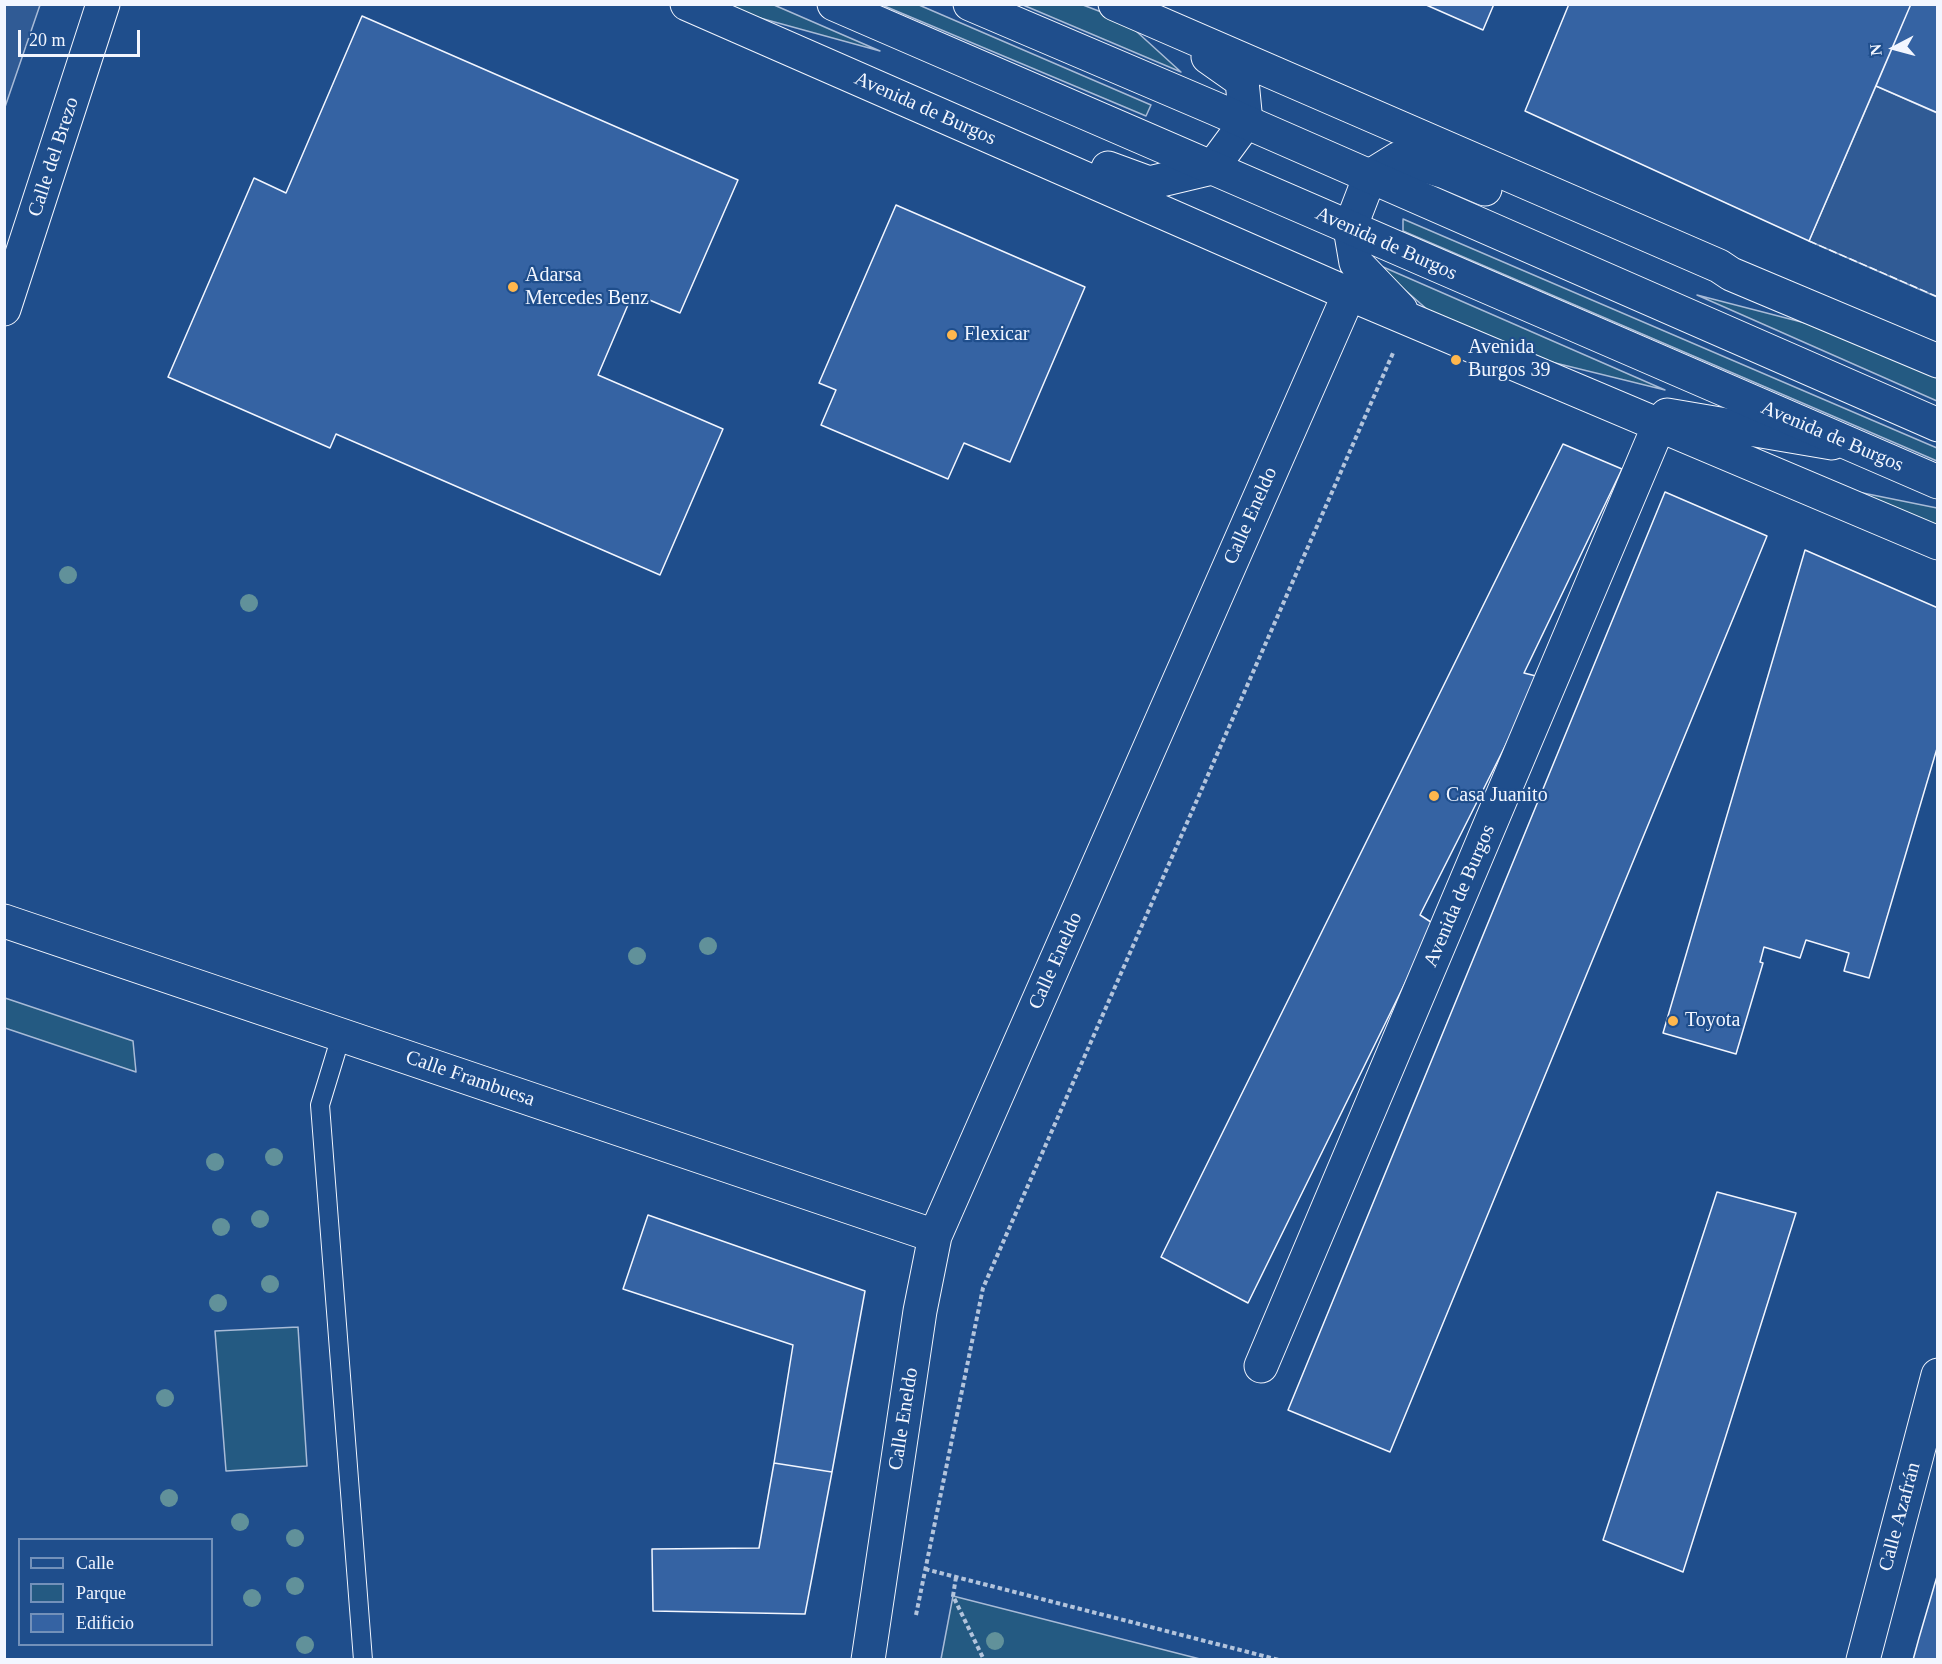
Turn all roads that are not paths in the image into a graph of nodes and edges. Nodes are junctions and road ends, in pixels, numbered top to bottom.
1 (103, 4) edge
2 (687, 4) edge
3 (834, 4) edge
4 (970, 4) edge
5 (1115, 4) edge
6 (1164, 26) junction
7 (854, 78) junction
8 (1246, 122) junction
9 (1212, 168) junction
10 (1370, 177) junction
11 (1350, 228) junction
12 (1731, 274) junction
13 (1349, 294) junction
14 (4, 309) edge
15 (1409, 317) junction
16 (1938, 361) edge
17 (1615, 406) junction
18 (1659, 425) junction
19 (1938, 425) edge
20 (1848, 445) junction
21 (1938, 483) edge
22 (1938, 543) edge
23 (4, 921) edge
24 (341, 1036) junction
25 (935, 1236) junction
26 (1262, 1366) dead end
27 (1938, 1375) edge
28 (363, 1659) edge
29 (868, 1659) edge
30 (1863, 1659) edge

1 - 14 main road, Calle del Brezo
2 - 7 main road, Avenida de Burgos
3 - 9 main road, Avenida de Burgos
4 - 8 main road
5 - 6 main road
6 - 8 main road
6 - 12 main road
7 - 9 main road
7 - 13 main road, Avenida de Burgos
8 - 9 main road
8 - 10 main road
9 - 11 main road, Avenida de Burgos
10 - 11 main road
10 - 12 main road
10 - 19 main road
11 - 15 main road
11 - 20 main road, Avenida de Burgos
12 - 16 main road
13 - 15 main road, Avenida de Burgos
13 - 25 main road, Calle Eneldo
15 - 17 main road, Avenida de Burgos
17 - 18 main road, Avenida de Burgos
17 - 20 main road
18 - 22 main road, Avenida de Burgos
18 - 26 main road, Avenida de Burgos
20 - 21 main road, Avenida de Burgos
23 - 24 main road, Calle Frambuesa
24 - 25 main road, Calle Frambuesa
24 - 28 lane
25 - 29 main road, Calle Eneldo
27 - 30 main road, Calle Azafrán

